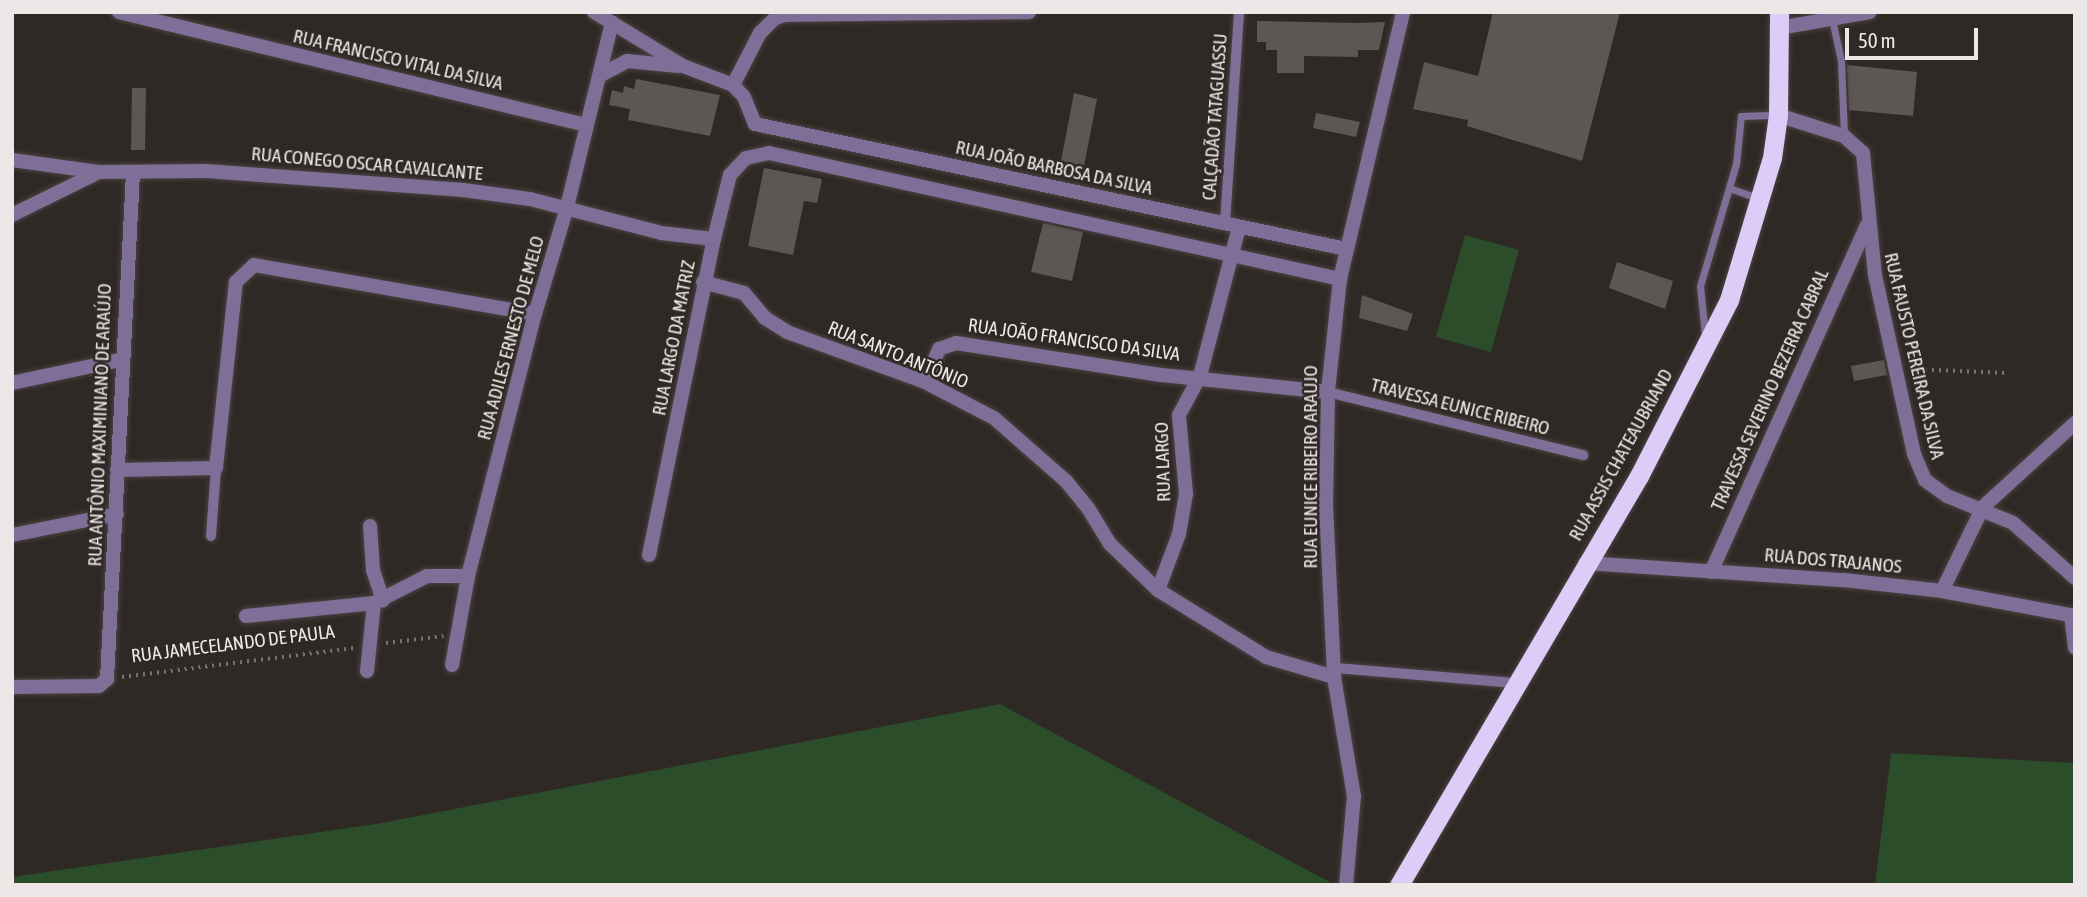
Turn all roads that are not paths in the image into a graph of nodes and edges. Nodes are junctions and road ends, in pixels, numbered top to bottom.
1 (118, 12) edge
2 (594, 12) edge
3 (1029, 12) edge
4 (1239, 12) edge
5 (1403, 12) edge
6 (1870, 12) edge
7 (774, 15) edge
8 (1832, 18) junction
9 (1779, 20) edge
10 (612, 22) junction
11 (683, 66) junction
12 (598, 76) junction
13 (733, 85) junction
14 (1778, 115) junction
15 (587, 125) junction
16 (1844, 136) junction
17 (12, 160) edge
18 (100, 172) junction
19 (133, 172) junction
20 (1729, 188) junction
21 (1762, 200) junction
22 (567, 207) junction
23 (12, 215) edge
24 (1232, 225) junction
25 (1867, 225) junction
26 (714, 239) junction
27 (1346, 249) junction
28 (1233, 254) junction
29 (1340, 279) junction
30 (704, 282) junction
31 (535, 314) junction
32 (1706, 347) junction
33 (120, 360) junction
34 (1200, 376) junction
35 (12, 383) edge
36 (925, 383) junction
37 (1328, 392) junction
38 (2075, 423) edge
39 (1583, 455) dead end
40 (216, 468) junction
41 (117, 470) junction
42 (1983, 507) junction
43 (117, 513) junction
44 (370, 526) dead end
45 (12, 535) edge
46 (211, 536) dead end
47 (649, 555) dead end
48 (1585, 563) junction
49 (1711, 572) junction
50 (468, 576) junction
51 (2075, 578) edge
52 (1158, 590) junction
53 (1942, 591) junction
54 (378, 601) junction
55 (2073, 615) edge
56 (246, 616) dead end
57 (2075, 648) edge
58 (452, 665) dead end
59 (367, 671) dead end
60 (1334, 672) junction
61 (107, 679) joint
62 (1515, 684) junction
63 (12, 687) edge
64 (1346, 885) edge
65 (1399, 885) edge

1 - 15 street, RUA FRANCISCO VITAL DA SILVA
2 - 10 street
3 - 7 street
4 - 24 street, CALÇADÃO TATAGUASSU
5 - 27 street, RUA EUNICE RIBEIRO ARAUJO
6 - 8 street
7 - 13 street
8 - 9 street
8 - 16 lane
9 - 14 highway, RUA ASSIS CHATEAUBRIAND
10 - 11 street
10 - 12 street, RUA ADILES ERNESTO DE MELO
11 - 12 street
11 - 13 street
12 - 15 street, RUA ADILES ERNESTO DE MELO
13 - 24 street, RUA JOÃO BARBOSA DA SILVA
14 - 16 street
14 - 20 lane
14 - 21 highway, RUA ASSIS CHATEAUBRIAND
15 - 22 street, RUA ADILES ERNESTO DE MELO
16 - 25 street, RUA FAUSTO PEREIRA DA SILVA
17 - 18 street, RUA CONEGO OSCAR CAVALCANTE
18 - 19 street, RUA CONEGO OSCAR CAVALCANTE
18 - 23 street
19 - 22 street, RUA CONEGO OSCAR CAVALCANTE
19 - 33 street, RUA ANTÔNIO MAXIMINIANO DE ARAÚJO
20 - 21 lane
20 - 32 lane
21 - 32 highway, RUA ASSIS CHATEAUBRIAND
22 - 26 street, RUA CONEGO OSCAR CAVALCANTE
22 - 31 street, RUA ADILES ERNESTO DE MELO
24 - 27 street, RUA JOÃO BARBOSA DA SILVA
24 - 28 street, RUA LARGO
25 - 42 street, RUA FAUSTO PEREIRA DA SILVA
25 - 49 street, TRAVESSA SEVERINO BEZERRA CABRAL
26 - 28 street, RUA LARGO DA MATRIZ
26 - 30 street, RUA LARGO DA MATRIZ
27 - 29 street, RUA EUNICE RIBEIRO ARAUJO
28 - 29 street
28 - 34 street, RUA LARGO
29 - 37 street, RUA EUNICE RIBEIRO ARAUJO
30 - 36 street, RUA SANTO ANTÔNIO
30 - 47 street, RUA LARGO DA MATRIZ
31 - 40 street
31 - 50 street, RUA ADILES ERNESTO DE MELO
32 - 48 highway, RUA ASSIS CHATEAUBRIAND
33 - 35 street
33 - 41 street, RUA ANTÔNIO MAXIMINIANO DE ARAÚJO
34 - 36 street, RUA JOÃO FRANCISCO DA SILVA
34 - 37 street, RUA JOÃO FRANCISCO DA SILVA
34 - 52 street, RUA LARGO
36 - 52 street, RUA SANTO ANTÔNIO
37 - 39 street, TRAVESSA EUNICE RIBEIRO
37 - 60 street, RUA EUNICE RIBEIRO ARAUJO
38 - 42 street
40 - 41 street
40 - 46 street
41 - 43 street, RUA ANTÔNIO MAXIMINIANO DE ARAÚJO
42 - 51 street, RUA FAUSTO PEREIRA DA SILVA
42 - 53 street
43 - 45 street
43 - 61 street, RUA ANTÔNIO MAXIMINIANO DE ARAÚJO
44 - 54 street
48 - 49 street, RUA DOS TRAJANOS
48 - 62 highway, RUA ASSIS CHATEAUBRIAND
49 - 53 street, RUA DOS TRAJANOS
50 - 54 street
50 - 58 street, RUA ADILES ERNESTO DE MELO
52 - 60 street, RUA SANTO ANTÔNIO
53 - 55 street, RUA DOS TRAJANOS
54 - 56 street
54 - 59 street
55 - 57 street
60 - 62 street
60 - 64 street, RUA EUNICE RIBEIRO ARAUJO
61 - 63 street, RUA JAMECELANDO DE PAULA
62 - 65 highway, RUA ASSIS CHATEAUBRIAND

